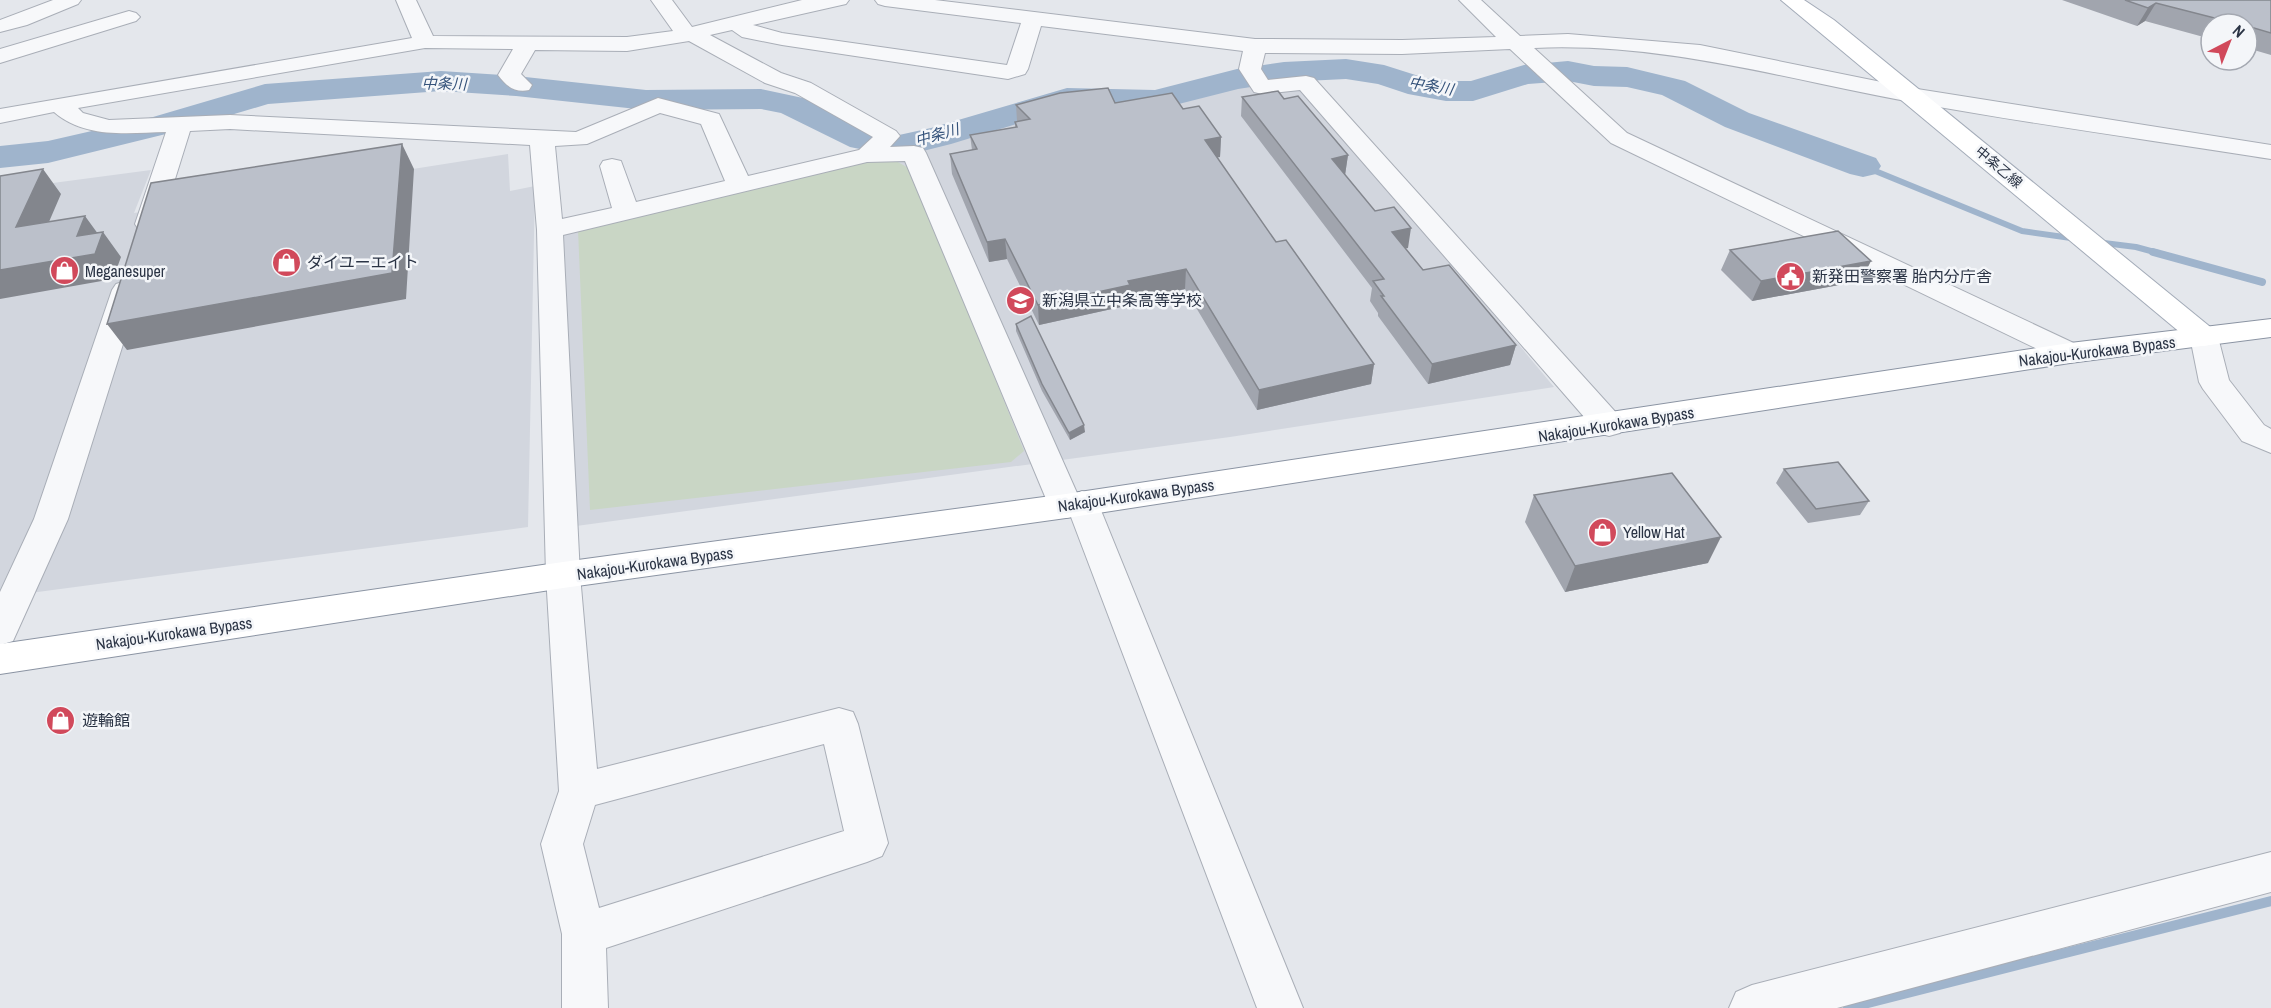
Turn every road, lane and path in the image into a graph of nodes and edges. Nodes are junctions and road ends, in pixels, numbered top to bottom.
1 (71, 0) edge
2 (406, 0) edge
3 (661, 0) edge
4 (839, 0) edge
5 (885, 0) edge
6 (1469, 0) edge
7 (1791, 0) edge
8 (129, 17) dead end
9 (1033, 19) junction
10 (735, 23) junction
11 (0, 26) edge
12 (690, 34) junction
13 (425, 42) junction
14 (1512, 42) junction
15 (527, 45) junction
16 (1255, 46) junction
17 (0, 56) edge
18 (520, 84) dead end
19 (1911, 95) junction
20 (59, 104) junction
21 (0, 116) edge
22 (181, 123) junction
23 (542, 138) junction
24 (2271, 152) edge
25 (867, 155) junction
26 (612, 166) dead end
27 (739, 185) junction
28 (626, 212) junction
29 (550, 230) junction
30 (2271, 328) edge
31 (2204, 338) junction
32 (2070, 353) junction
33 (1609, 425) junction
34 (2271, 442) edge
35 (1074, 505) junction
36 (563, 575) junction
37 (0, 631) edge
38 (0, 659) edge
39 (579, 791) junction
40 (2271, 872) edge
41 (584, 933) junction
42 (585, 1008) edge
43 (1280, 1008) edge
44 (1752, 1008) edge

1 - 11 street
2 - 13 street
3 - 12 street
4 - 10 street
5 - 9 street
6 - 14 street
7 - 19 main road, 中条乙線
8 - 17 street
9 - 10 street
9 - 16 street
10 - 12 street
12 - 15 street
12 - 25 street
13 - 15 street
13 - 20 street
14 - 16 street
14 - 19 street
14 - 32 street
15 - 18 street
16 - 33 street
19 - 24 street
19 - 31 main road, 中条乙線
20 - 21 street
20 - 22 street
22 - 23 street
22 - 37 street
23 - 27 street
23 - 29 street
25 - 27 street
25 - 35 street
26 - 28 street
27 - 28 street
28 - 29 street
29 - 36 street
30 - 31 main road, Nakajou-Kurokawa Bypass
31 - 32 main road, Nakajou-Kurokawa Bypass
31 - 34 street
32 - 33 main road, Nakajou-Kurokawa Bypass
33 - 35 main road, Nakajou-Kurokawa Bypass
35 - 36 main road, Nakajou-Kurokawa Bypass
35 - 43 street
36 - 38 main road, Nakajou-Kurokawa Bypass
36 - 39 street
39 - 41 street
39 - 41 street
40 - 44 street
41 - 42 street

